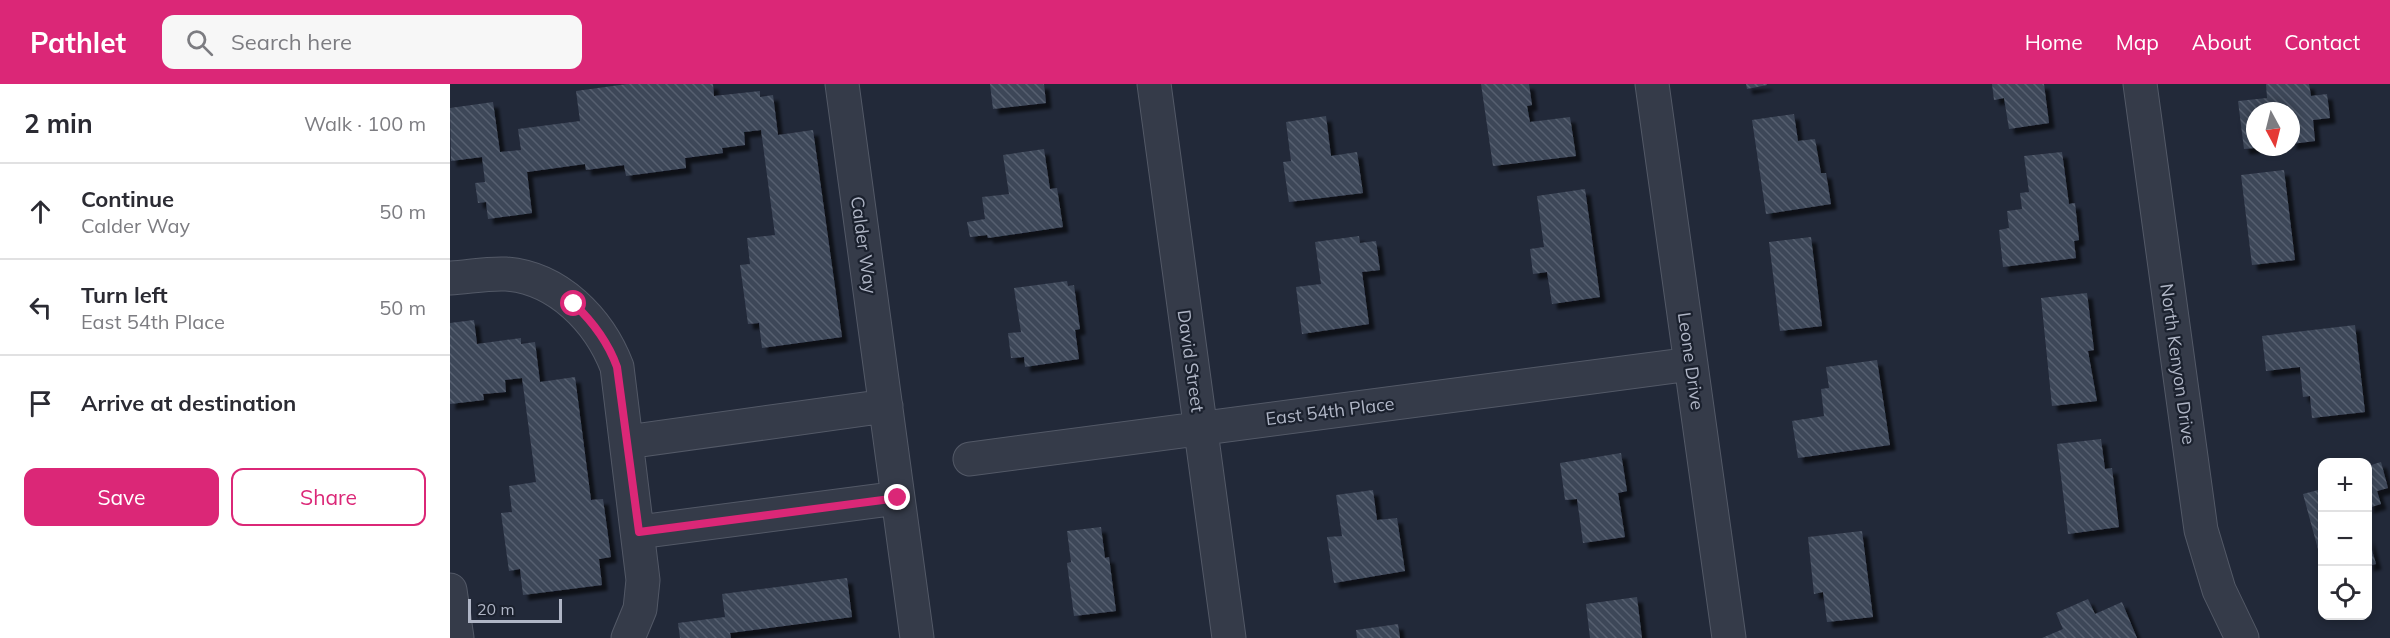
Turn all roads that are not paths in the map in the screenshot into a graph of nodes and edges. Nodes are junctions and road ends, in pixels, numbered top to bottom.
1 (842, 84) edge
2 (1154, 84) edge
3 (1652, 84) edge
4 (2140, 84) edge
5 (450, 278) edge
6 (1691, 364) junction
7 (886, 406) junction
8 (1200, 428) junction
9 (627, 442) junction
10 (970, 459) dead end
11 (898, 498) junction
12 (639, 532) junction
13 (450, 590) edge
14 (457, 638) edge
15 (628, 638) edge
16 (917, 638) edge
17 (1228, 638) edge
18 (1729, 638) edge
19 (2242, 638) edge

1 - 7 street, Calder Way
2 - 8 street, David Street
3 - 6 street, Leone Drive
4 - 19 street, North Kenyon Drive
5 - 9 street
6 - 8 street, East 54th Place
6 - 18 street, Leone Drive
7 - 9 street
7 - 11 street, Calder Way
8 - 10 street, East 54th Place
8 - 17 street, David Street
9 - 12 street
11 - 12 street
11 - 16 street, Calder Way
12 - 15 street
13 - 14 street

